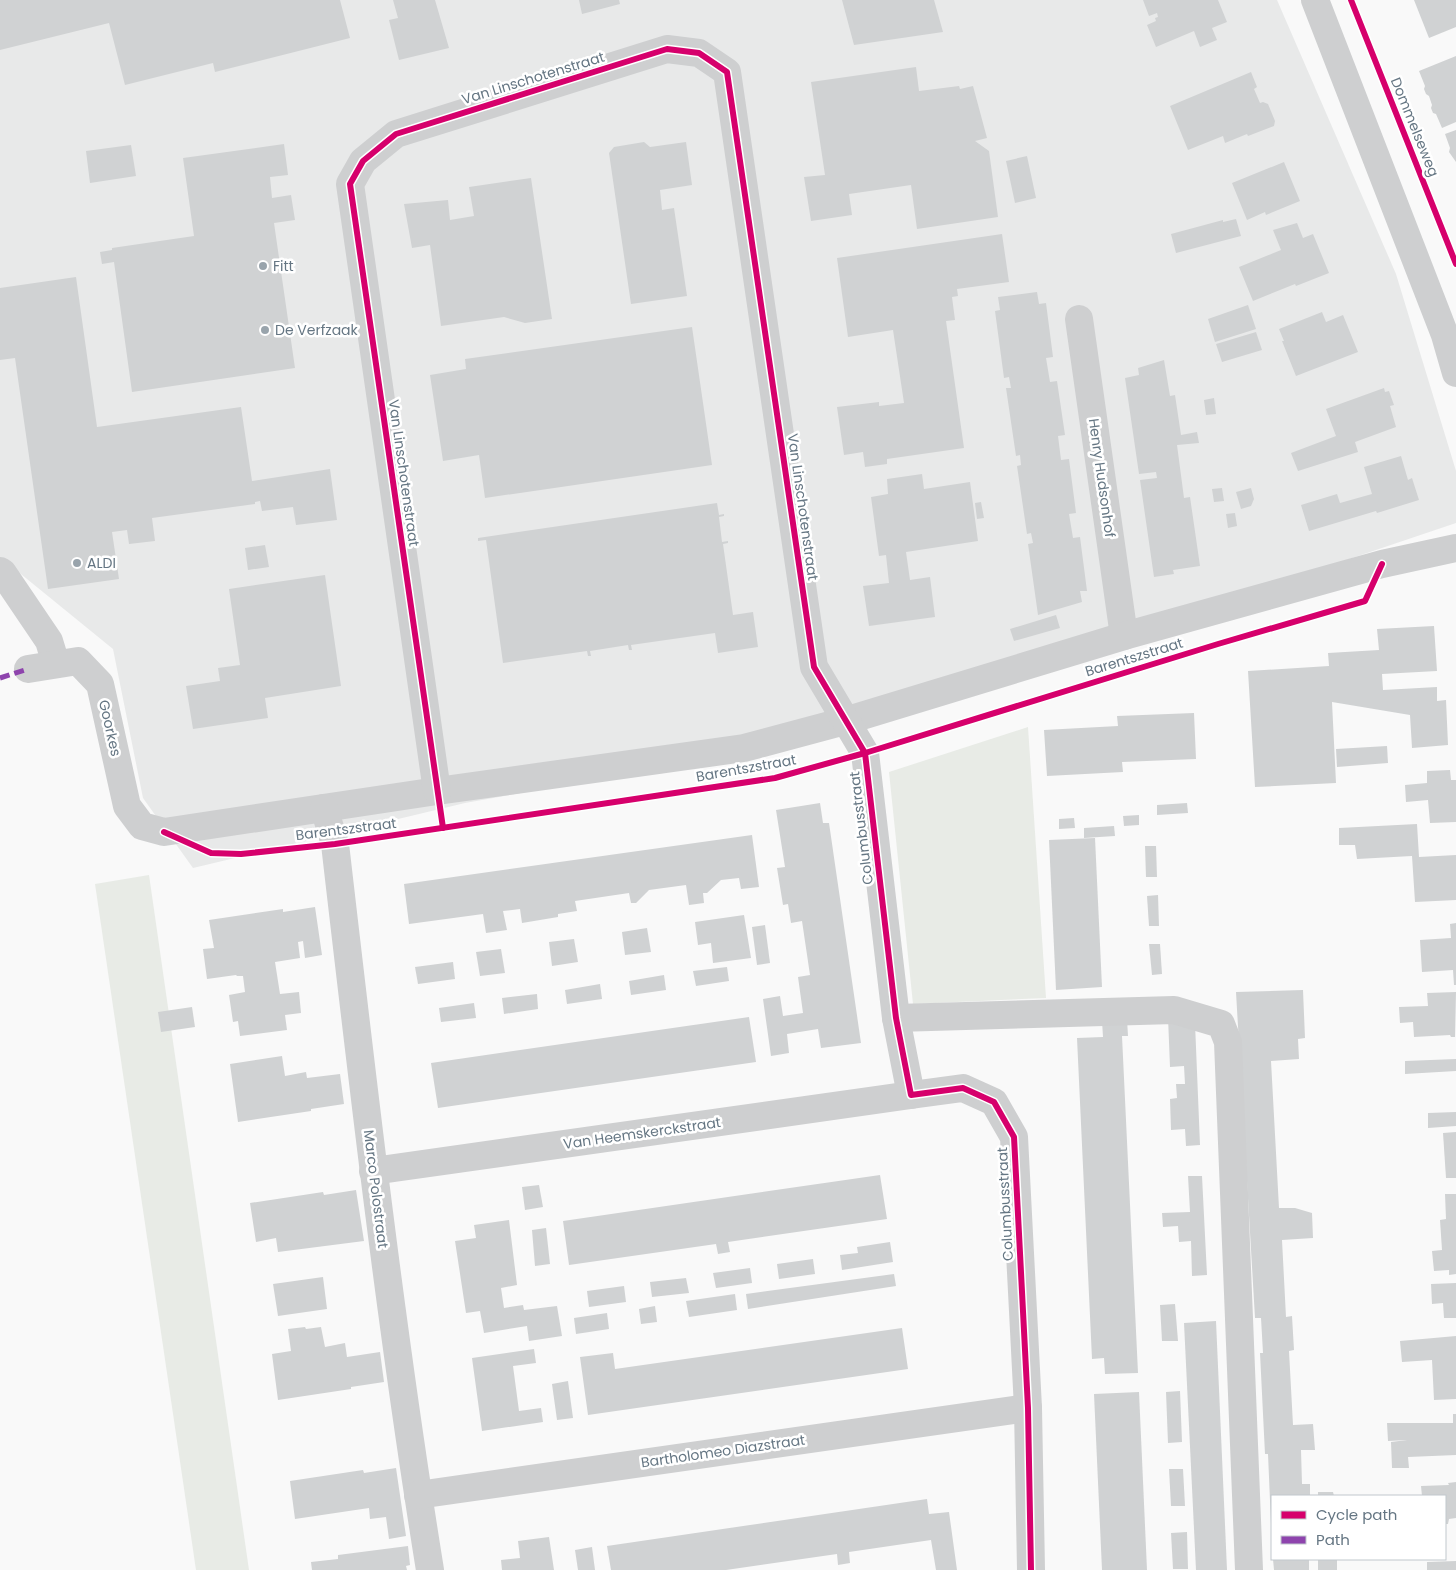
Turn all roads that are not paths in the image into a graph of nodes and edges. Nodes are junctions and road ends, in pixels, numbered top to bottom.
1 (1315, 0) edge
2 (1080, 319) dead end
3 (1456, 373) edge
4 (1456, 548) edge
5 (0, 571) edge
6 (1124, 636) junction
7 (56, 664) junction
8 (28, 669) dead end
9 (844, 721) junction
10 (437, 791) junction
11 (324, 808) junction
12 (164, 832) joint
13 (896, 1018) junction
14 (910, 1095) junction
15 (373, 1171) junction
16 (1028, 1408) junction
17 (418, 1494) junction
18 (430, 1570) edge
19 (1031, 1570) edge
20 (1249, 1570) edge

1 - 3 street
2 - 6 street, Henry Hudsonhof
4 - 6 street, Barentszstraat
5 - 7 street
6 - 9 street, Barentszstraat
7 - 8 street, Goorkes
7 - 12 street, Goorkes
9 - 10 street, Barentszstraat
9 - 10 street, Van Linschotenstraat
9 - 13 street, Columbusstraat
10 - 11 street, Barentszstraat
11 - 12 street, Barentszstraat
11 - 15 street, Marco Polostraat
13 - 14 street, Columbusstraat
13 - 20 street
14 - 15 street, Van Heemskerckstraat
14 - 16 street, Columbusstraat
15 - 17 street, Marco Polostraat
16 - 17 street, Bartholomeo Diazstraat
16 - 19 street, Columbusstraat
17 - 18 street, Marco Polostraat

